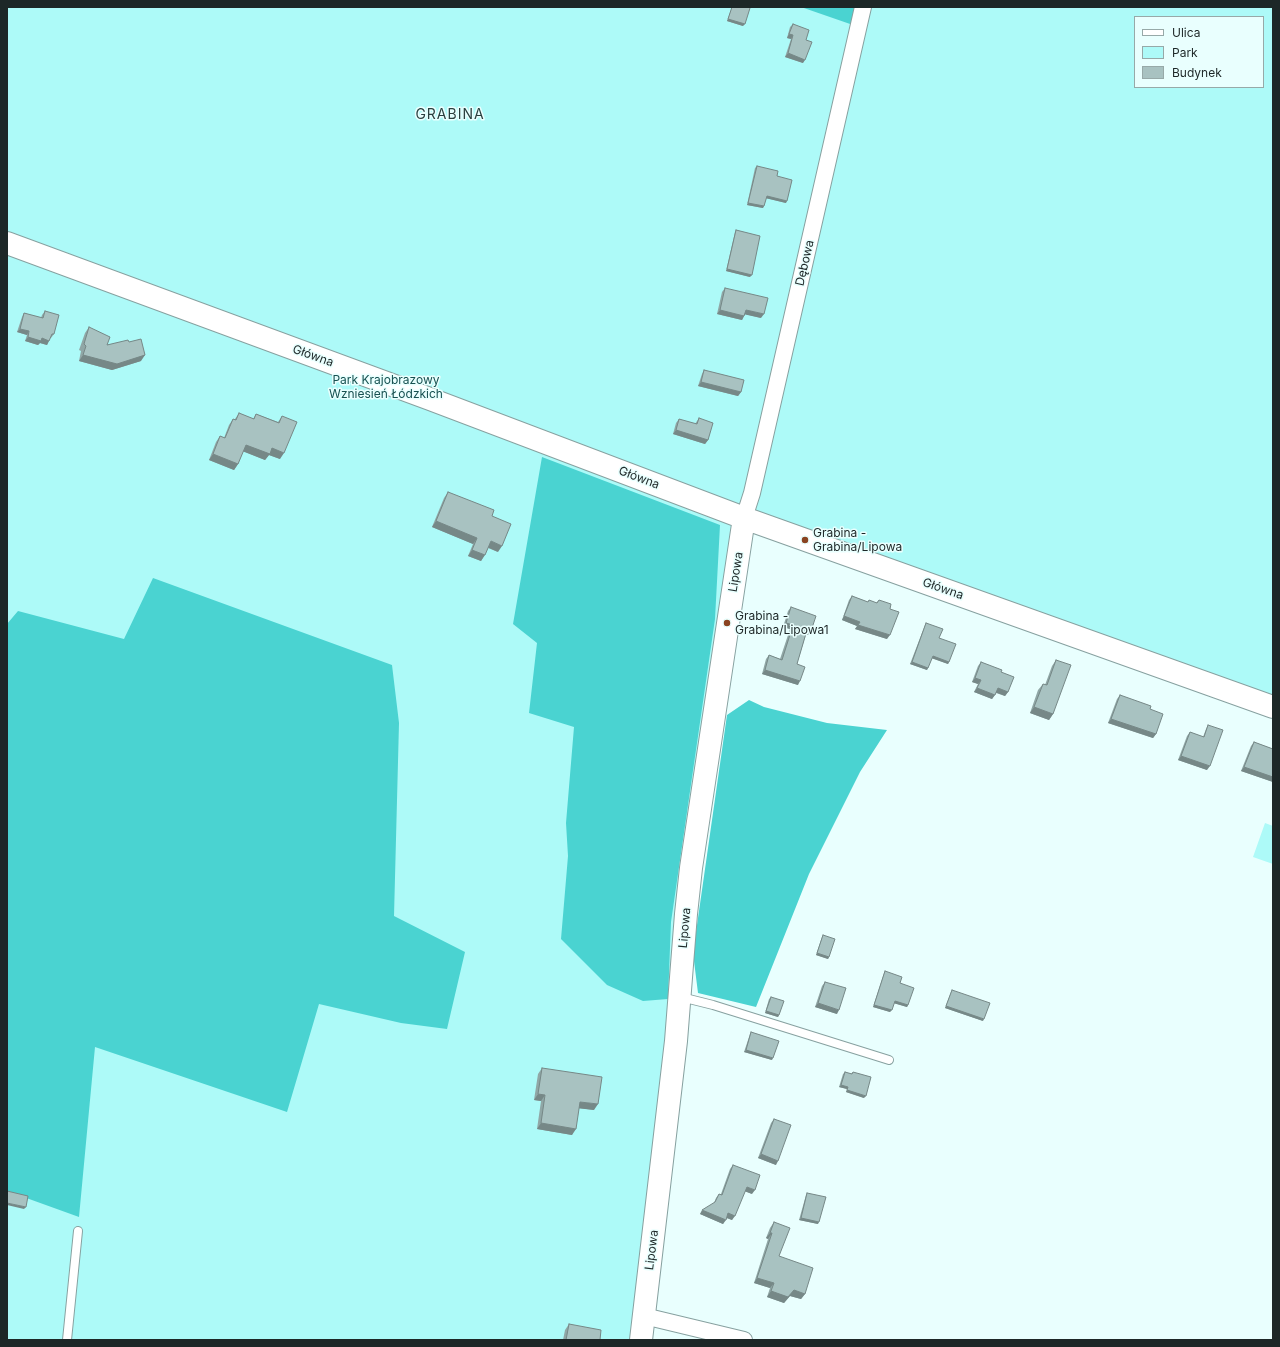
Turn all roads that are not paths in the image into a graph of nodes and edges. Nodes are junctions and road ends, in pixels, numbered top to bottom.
1 (863, 7) edge
2 (7, 243) edge
3 (744, 518) junction
4 (1273, 707) edge
5 (680, 997) junction
6 (888, 1060) dead end
7 (78, 1231) dead end
8 (644, 1316) junction
9 (66, 1340) edge
10 (641, 1340) edge
11 (744, 1340) edge

1 - 3 street, Dębowa
2 - 3 street, Główna
3 - 4 street, Główna
3 - 5 street, Lipowa
5 - 6 lane
5 - 8 street, Lipowa
7 - 9 lane
8 - 10 street, Lipowa
8 - 11 street

